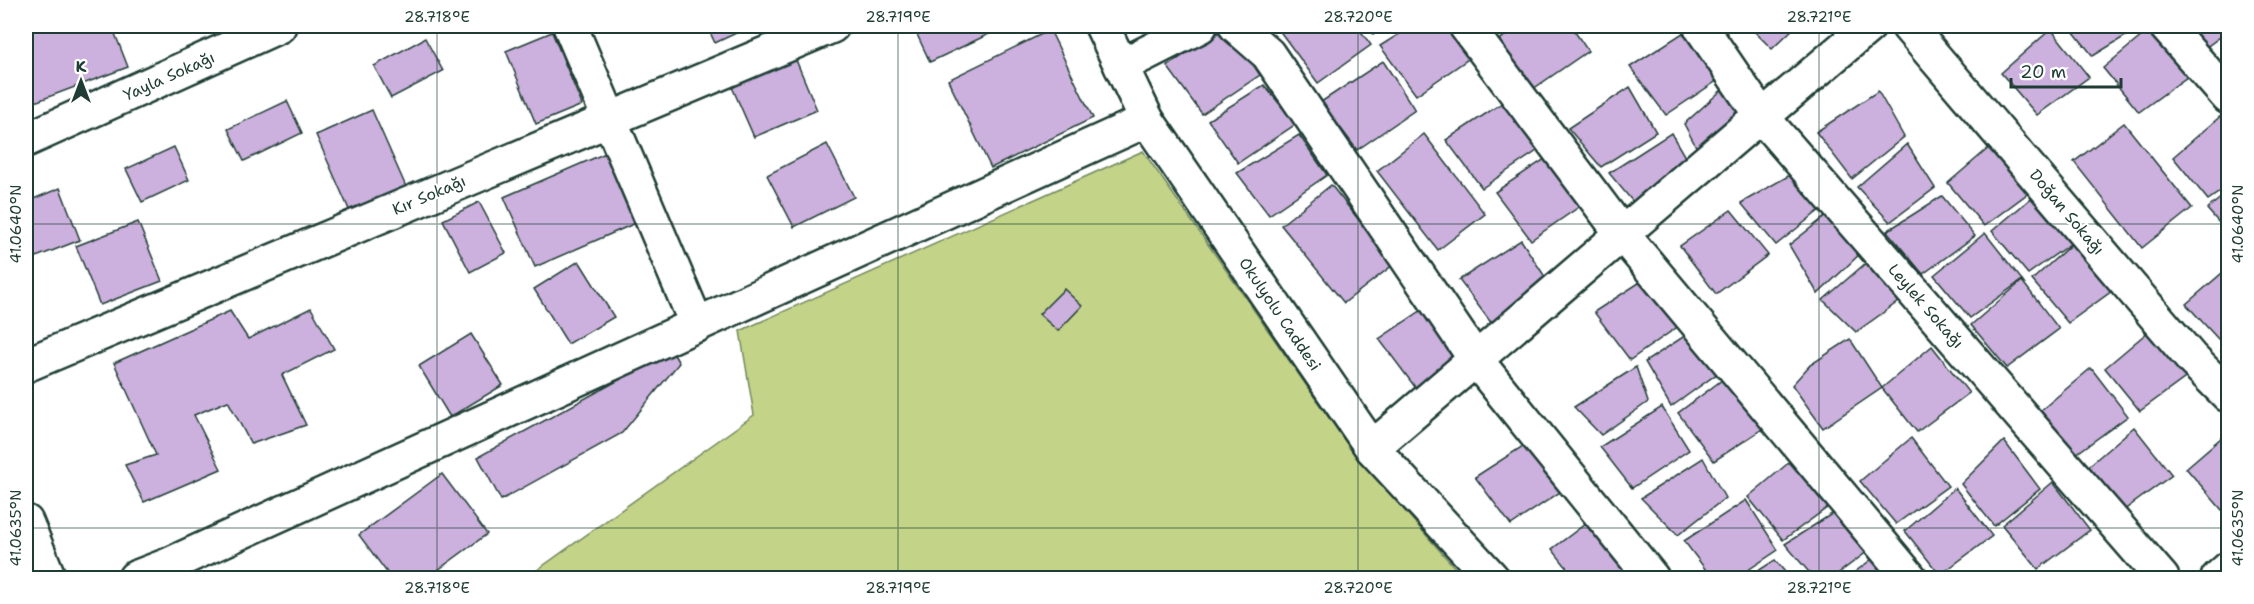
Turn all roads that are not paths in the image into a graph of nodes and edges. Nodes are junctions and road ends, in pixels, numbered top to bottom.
1 (279, 26) edge
2 (570, 26) edge
3 (832, 26) edge
4 (1102, 26) edge
5 (1200, 26) edge
6 (1236, 26) edge
7 (1466, 26) edge
8 (1700, 26) edge
9 (1869, 26) edge
10 (1908, 26) edge
11 (2166, 26) edge
12 (1121, 66) junction
13 (2229, 97) edge
14 (1762, 117) junction
15 (610, 119) junction
16 (1147, 120) junction
17 (26, 140) edge
18 (1623, 235) junction
19 (697, 325) junction
20 (1476, 360) junction
21 (26, 365) edge
22 (2229, 395) edge
23 (1372, 448) junction
24 (26, 522) edge
25 (2229, 569) edge
26 (49, 579) edge
27 (135, 579) edge
28 (1492, 579) edge
29 (1652, 579) edge
30 (1910, 579) edge
31 (2162, 579) edge
32 (2218, 579) edge

1 - 17 street, Yayla Sokağı
2 - 15 street
3 - 15 street, Kır Sokağı
4 - 12 street, Okulyolu Caddesi
5 - 12 street
6 - 20 street
7 - 18 street
8 - 14 street, Leylek Sokağı
9 - 14 street
10 - 22 street, Doğan Sokağı
11 - 13 street
12 - 16 street, Okulyolu Caddesi
14 - 18 street
14 - 31 street, Leylek Sokağı
15 - 19 street
15 - 21 street, Kır Sokağı
16 - 19 street
16 - 23 street, Okulyolu Caddesi
18 - 20 street
18 - 30 street
19 - 27 street
20 - 23 street
20 - 29 street
23 - 28 street, Okulyolu Caddesi
24 - 26 street
25 - 32 street

